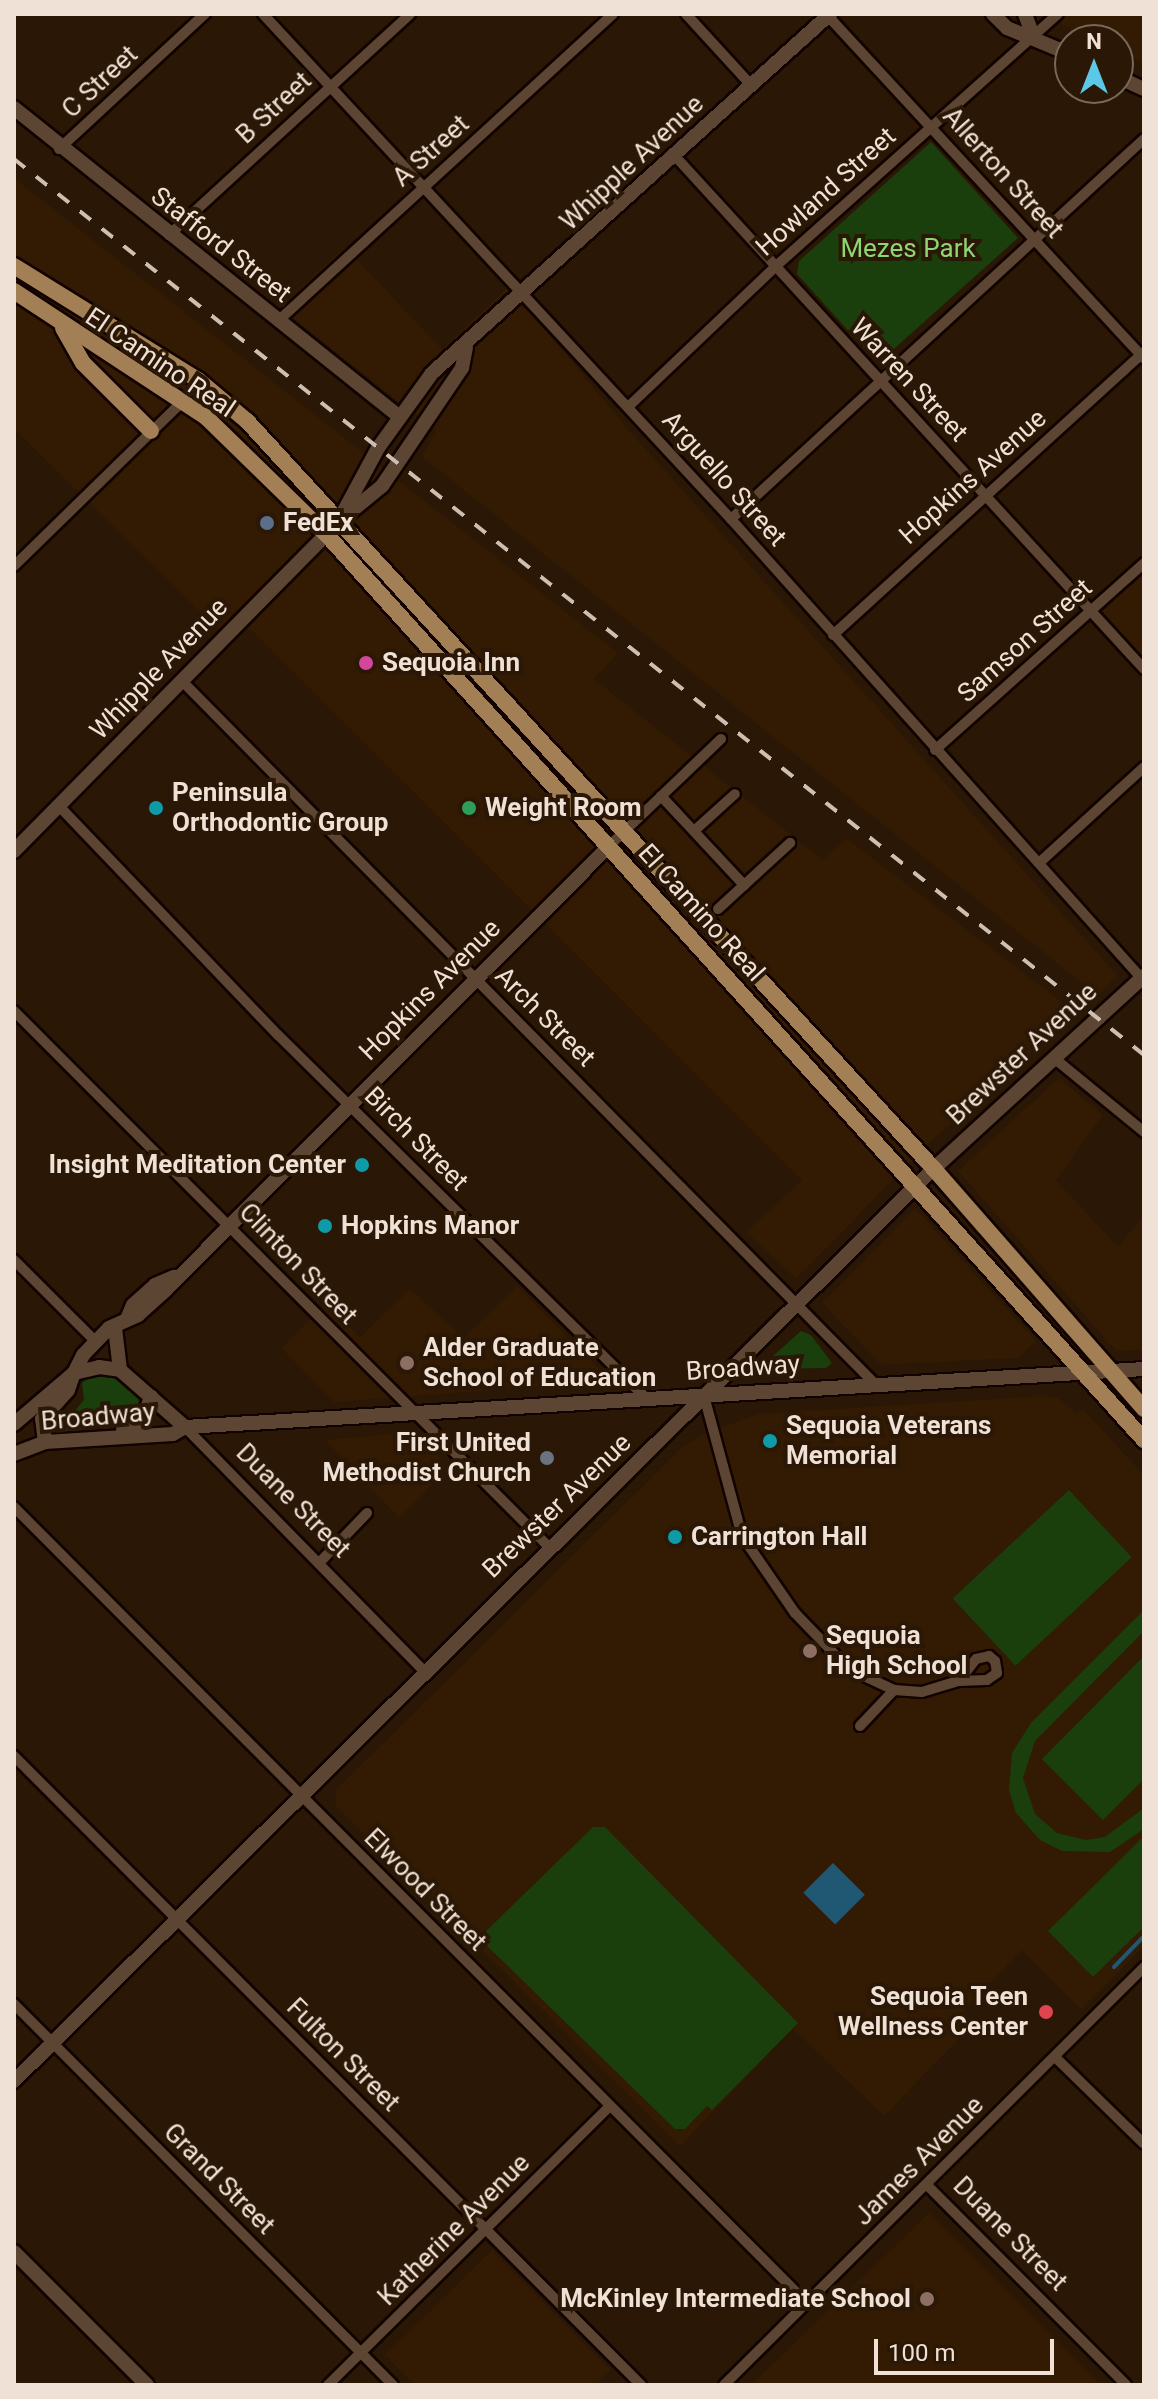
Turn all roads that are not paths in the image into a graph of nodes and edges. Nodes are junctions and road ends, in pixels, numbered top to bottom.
1 (205, 14) edge
2 (263, 14) edge
3 (410, 14) edge
4 (613, 14) edge
5 (686, 14) edge
6 (993, 14) edge
7 (1025, 14) edge
8 (1058, 14) edge
9 (829, 15) edge
10 (1033, 36) junction
11 (1054, 46) edge
12 (751, 85) junction
13 (328, 86) junction
14 (14, 108) edge
15 (931, 127) junction
16 (1144, 139) edge
17 (59, 149) junction
18 (675, 156) junction
19 (423, 188) junction
20 (169, 235) junction
21 (1034, 240) junction
22 (14, 266) edge
23 (776, 266) junction
24 (14, 291) edge
25 (523, 296) junction
26 (278, 321) junction
27 (60, 323) junction
28 (466, 347) junction
29 (1143, 355) edge
30 (881, 383) junction
31 (183, 401) junction
32 (628, 407) junction
33 (400, 417) junction
34 (151, 431) junction
35 (989, 497) junction
36 (731, 519) junction
37 (332, 528) junction
38 (1144, 563) edge
39 (14, 566) edge
40 (1090, 613) junction
41 (833, 635) junction
42 (1144, 669) edge
43 (182, 681) junction
44 (721, 739) dead end
45 (935, 750) junction
46 (1144, 767) edge
47 (735, 794) dead end
48 (661, 796) junction
49 (58, 805) junction
50 (694, 831) junction
51 (624, 832) junction
52 (790, 843) dead end
53 (609, 846) junction
54 (14, 851) edge
55 (1039, 863) junction
56 (744, 885) junction
57 (718, 909) dead end
58 (476, 978) junction
59 (1143, 979) edge
60 (14, 1011) edge
61 (1054, 1058) junction
62 (350, 1103) junction
63 (1144, 1132) edge
64 (934, 1169) junction
65 (917, 1185) junction
66 (228, 1224) junction
67 (14, 1260) edge
68 (798, 1303) junction
69 (121, 1324) junction
70 (95, 1341) junction
71 (1144, 1369) edge
72 (120, 1370) junction
73 (1109, 1371) junction
74 (74, 1373) junction
75 (1083, 1373) junction
76 (876, 1385) junction
77 (704, 1396) junction
78 (151, 1397) junction
79 (646, 1398) junction
80 (1144, 1409) edge
81 (415, 1414) junction
82 (14, 1424) edge
83 (185, 1427) junction
84 (94, 1437) junction
85 (1144, 1440) edge
86 (45, 1442) junction
87 (14, 1454) edge
88 (14, 1507) edge
89 (367, 1513) dead end
90 (550, 1548) junction
91 (320, 1562) junction
92 (425, 1672) junction
93 (959, 1681) dead end
94 (894, 1690) junction
95 (860, 1726) dead end
96 (14, 1756) edge
97 (300, 1796) junction
98 (176, 1919) junction
99 (1144, 1967) edge
100 (14, 2004) edge
101 (52, 2043) junction
102 (1055, 2057) junction
103 (14, 2081) edge
104 (610, 2106) junction
105 (1144, 2144) edge
106 (927, 2185) junction
107 (485, 2229) junction
108 (14, 2252) edge
109 (807, 2303) junction
110 (361, 2352) junction
111 (147, 2385) edge
112 (328, 2385) edge
113 (393, 2385) edge
114 (641, 2385) edge
115 (724, 2385) edge
116 (1126, 2385) edge

1 - 17 street, C Street
2 - 13 street, Arguello Street
3 - 13 street, B Street
4 - 19 street, A Street
5 - 12 street
6 - 10 street
7 - 10 street
8 - 10 street, Howland Street
9 - 12 street, Whipple Avenue
9 - 15 street, Allerton Street
10 - 11 street
10 - 15 street, Howland Street
12 - 18 street, Whipple Avenue
13 - 19 street, Arguello Street
13 - 20 street, B Street
14 - 17 street, Stafford Street
15 - 21 street, Allerton Street
15 - 23 street, Howland Street
16 - 21 street
17 - 20 street, Stafford Street
18 - 23 street, Warren Street
18 - 25 street, Whipple Avenue
19 - 25 street, Arguello Street
19 - 26 street, A Street
20 - 26 street, Stafford Street
21 - 29 street, Allerton Street
21 - 30 street
22 - 37 main road, El Camino Real
23 - 30 street, Warren Street
23 - 32 street, Howland Street
24 - 27 main road, El Camino Real
25 - 28 street, Whipple Avenue
25 - 32 street, Arguello Street
26 - 33 street, Stafford Street
27 - 31 main road, El Camino Real
27 - 34 main road
28 - 33 street, Whipple Avenue
28 - 37 street, Whipple Avenue
29 - 35 street, Hopkins Avenue
30 - 35 street, Warren Street
30 - 36 street
31 - 34 street
31 - 37 main road, El Camino Real
32 - 36 street, Arguello Street
33 - 37 street, Whipple Avenue
34 - 39 street
35 - 40 street, Warren Street
35 - 41 street, Hopkins Avenue
36 - 41 street, Arguello Street
37 - 43 street, Whipple Avenue
37 - 51 main road, El Camino Real
37 - 53 main road, El Camino Real
38 - 40 street, Samson Street
40 - 42 street, Warren Street
40 - 45 street, Samson Street
41 - 45 street, Arguello Street
43 - 49 street, Whipple Avenue
43 - 58 street, Arch Street
44 - 48 street, Hopkins Avenue
45 - 55 street, Arguello Street
46 - 55 street
47 - 50 street
48 - 50 street
48 - 51 street, Hopkins Avenue
49 - 54 street, Whipple Avenue
49 - 62 street, Birch Street
50 - 56 street
51 - 53 street, Hopkins Avenue
51 - 64 main road, El Camino Real
52 - 56 street
53 - 58 street, Hopkins Avenue
53 - 65 main road, El Camino Real
55 - 59 street, Arguello Street
56 - 57 street
58 - 62 street, Hopkins Avenue
58 - 68 street, Arch Street
59 - 61 street, Brewster Avenue
60 - 66 street, Clinton Street
61 - 63 street
61 - 64 street, Brewster Avenue
62 - 66 street, Hopkins Avenue
62 - 79 street, Birch Street
64 - 65 street, Brewster Avenue
64 - 73 main road, El Camino Real
65 - 68 street, Brewster Avenue
65 - 75 main road, El Camino Real
66 - 69 street, Hopkins Avenue
66 - 81 street, Clinton Street
67 - 70 street
68 - 76 street, Arch Street
68 - 77 street, Brewster Avenue
69 - 70 street, Hopkins Avenue
69 - 72 street
70 - 74 street, Hopkins Avenue
71 - 73 street, Broadway
72 - 74 street
72 - 78 street, Duane Street
73 - 75 street, Broadway
73 - 80 main road, El Camino Real
74 - 82 street, Hopkins Avenue
74 - 86 street, Hopkins Avenue
75 - 76 street, Broadway
75 - 85 main road, El Camino Real
76 - 77 street, Broadway
77 - 79 street, Broadway
77 - 90 street, Brewster Avenue
77 - 94 street
78 - 83 street, Duane Street
78 - 84 street
79 - 81 street, Broadway
81 - 83 street, Broadway
81 - 90 street, Clinton Street
83 - 84 street, Broadway
83 - 91 street, Duane Street
84 - 86 street, Broadway
86 - 87 street, Broadway
88 - 97 street, Elwood Street
89 - 91 street
90 - 92 street, Brewster Avenue
91 - 92 street, Duane Street
92 - 97 street, Brewster Avenue
93 - 94 street
94 - 95 street
96 - 98 street, Fulton Street
97 - 98 street, Brewster Avenue
97 - 104 street, Elwood Street
98 - 101 street, Brewster Avenue
98 - 107 street, Fulton Street
99 - 102 street, James Avenue
100 - 101 street, Grand Street
101 - 103 street, Brewster Avenue
101 - 110 street, Grand Street
102 - 105 street
102 - 106 street, James Avenue
104 - 107 street, Katherine Avenue
104 - 109 street, Elwood Street
106 - 109 street, James Avenue
106 - 116 street, Duane Street
107 - 110 street, Katherine Avenue
107 - 114 street, Fulton Street
108 - 111 street
109 - 115 street, James Avenue
110 - 112 street, Katherine Avenue
110 - 113 street, Grand Street

